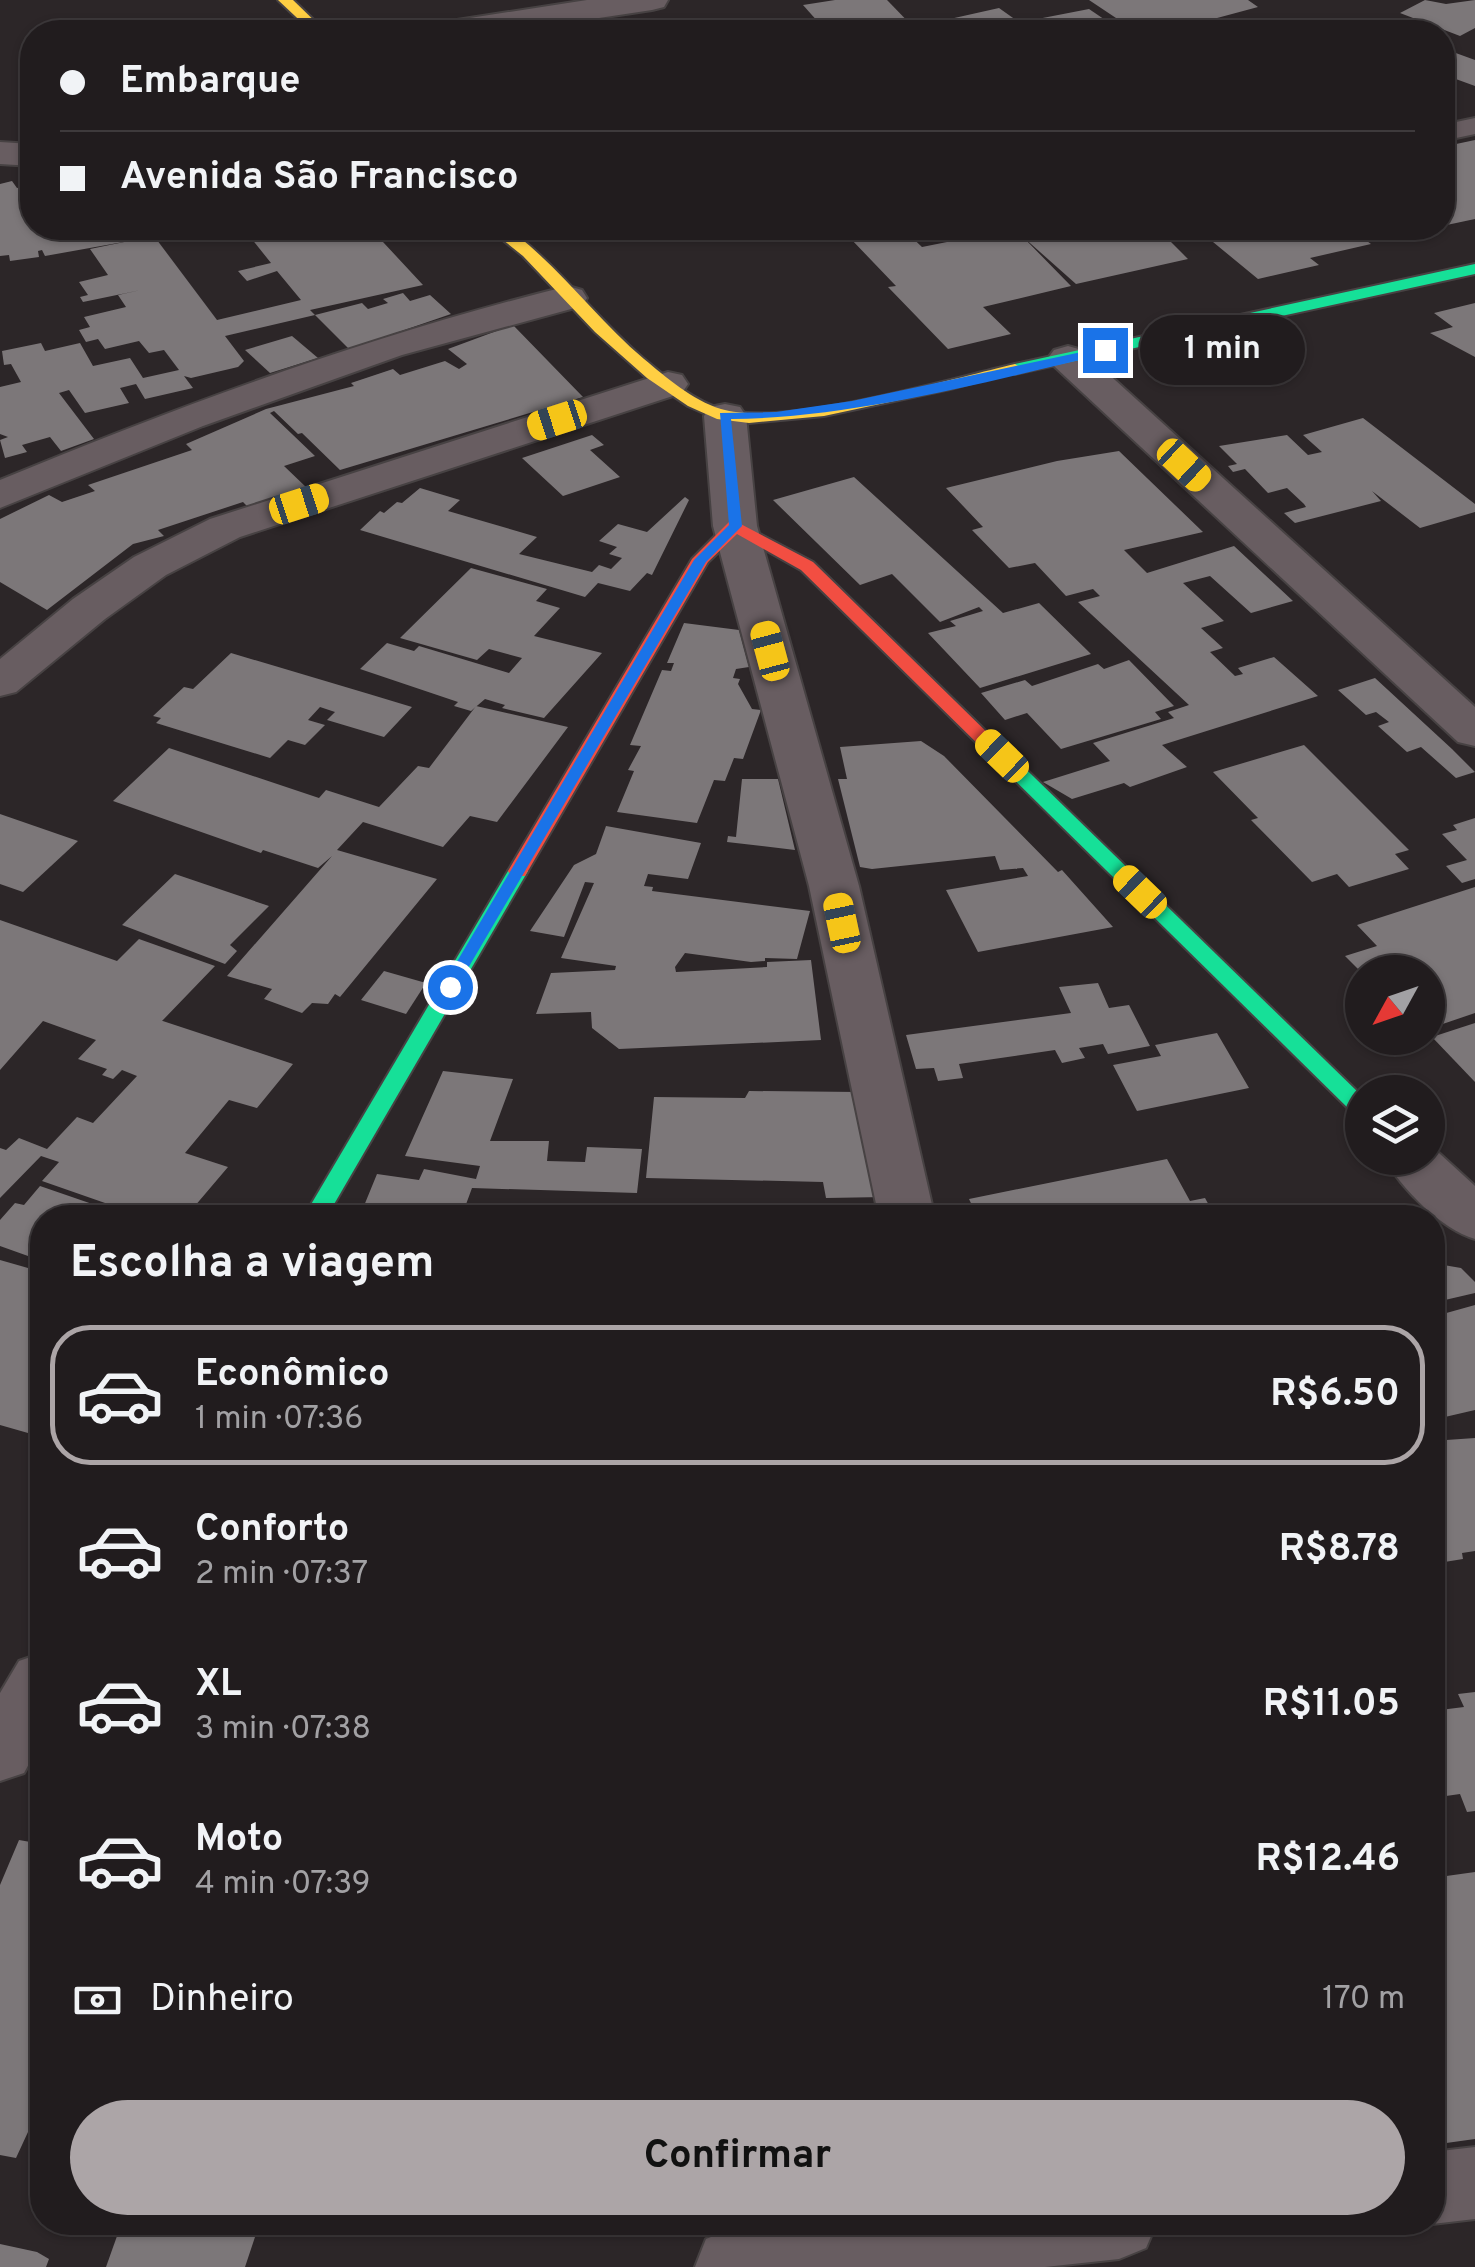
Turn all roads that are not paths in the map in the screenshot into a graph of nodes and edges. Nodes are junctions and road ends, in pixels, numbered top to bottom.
1 (285, 0) edge
2 (652, 0) edge
3 (307, 20) edge
4 (522, 20) edge
5 (523, 240) edge
6 (1475, 270) edge
7 (568, 298) junction
8 (1068, 358) junction
9 (668, 384) junction
10 (725, 416) junction
11 (0, 495) edge
12 (736, 526) junction
13 (0, 682) edge
14 (1475, 732) edge
15 (1345, 1092) edge
16 (1430, 1175) edge
17 (322, 1205) edge
18 (904, 1205) edge
19 (1475, 1219) edge
20 (30, 1701) edge
21 (0, 1753) edge
22 (1475, 2183) edge
23 (1445, 2186) edge
24 (954, 2235) edge
25 (738, 2252) edge

1 - 3 street
2 - 4 street
5 - 7 street
6 - 8 street
7 - 9 street
7 - 11 street
8 - 10 street
8 - 14 street
9 - 10 street
9 - 13 street
10 - 12 street
12 - 15 street
12 - 17 street
12 - 18 street
16 - 19 street
20 - 21 street
22 - 23 street
24 - 25 street

